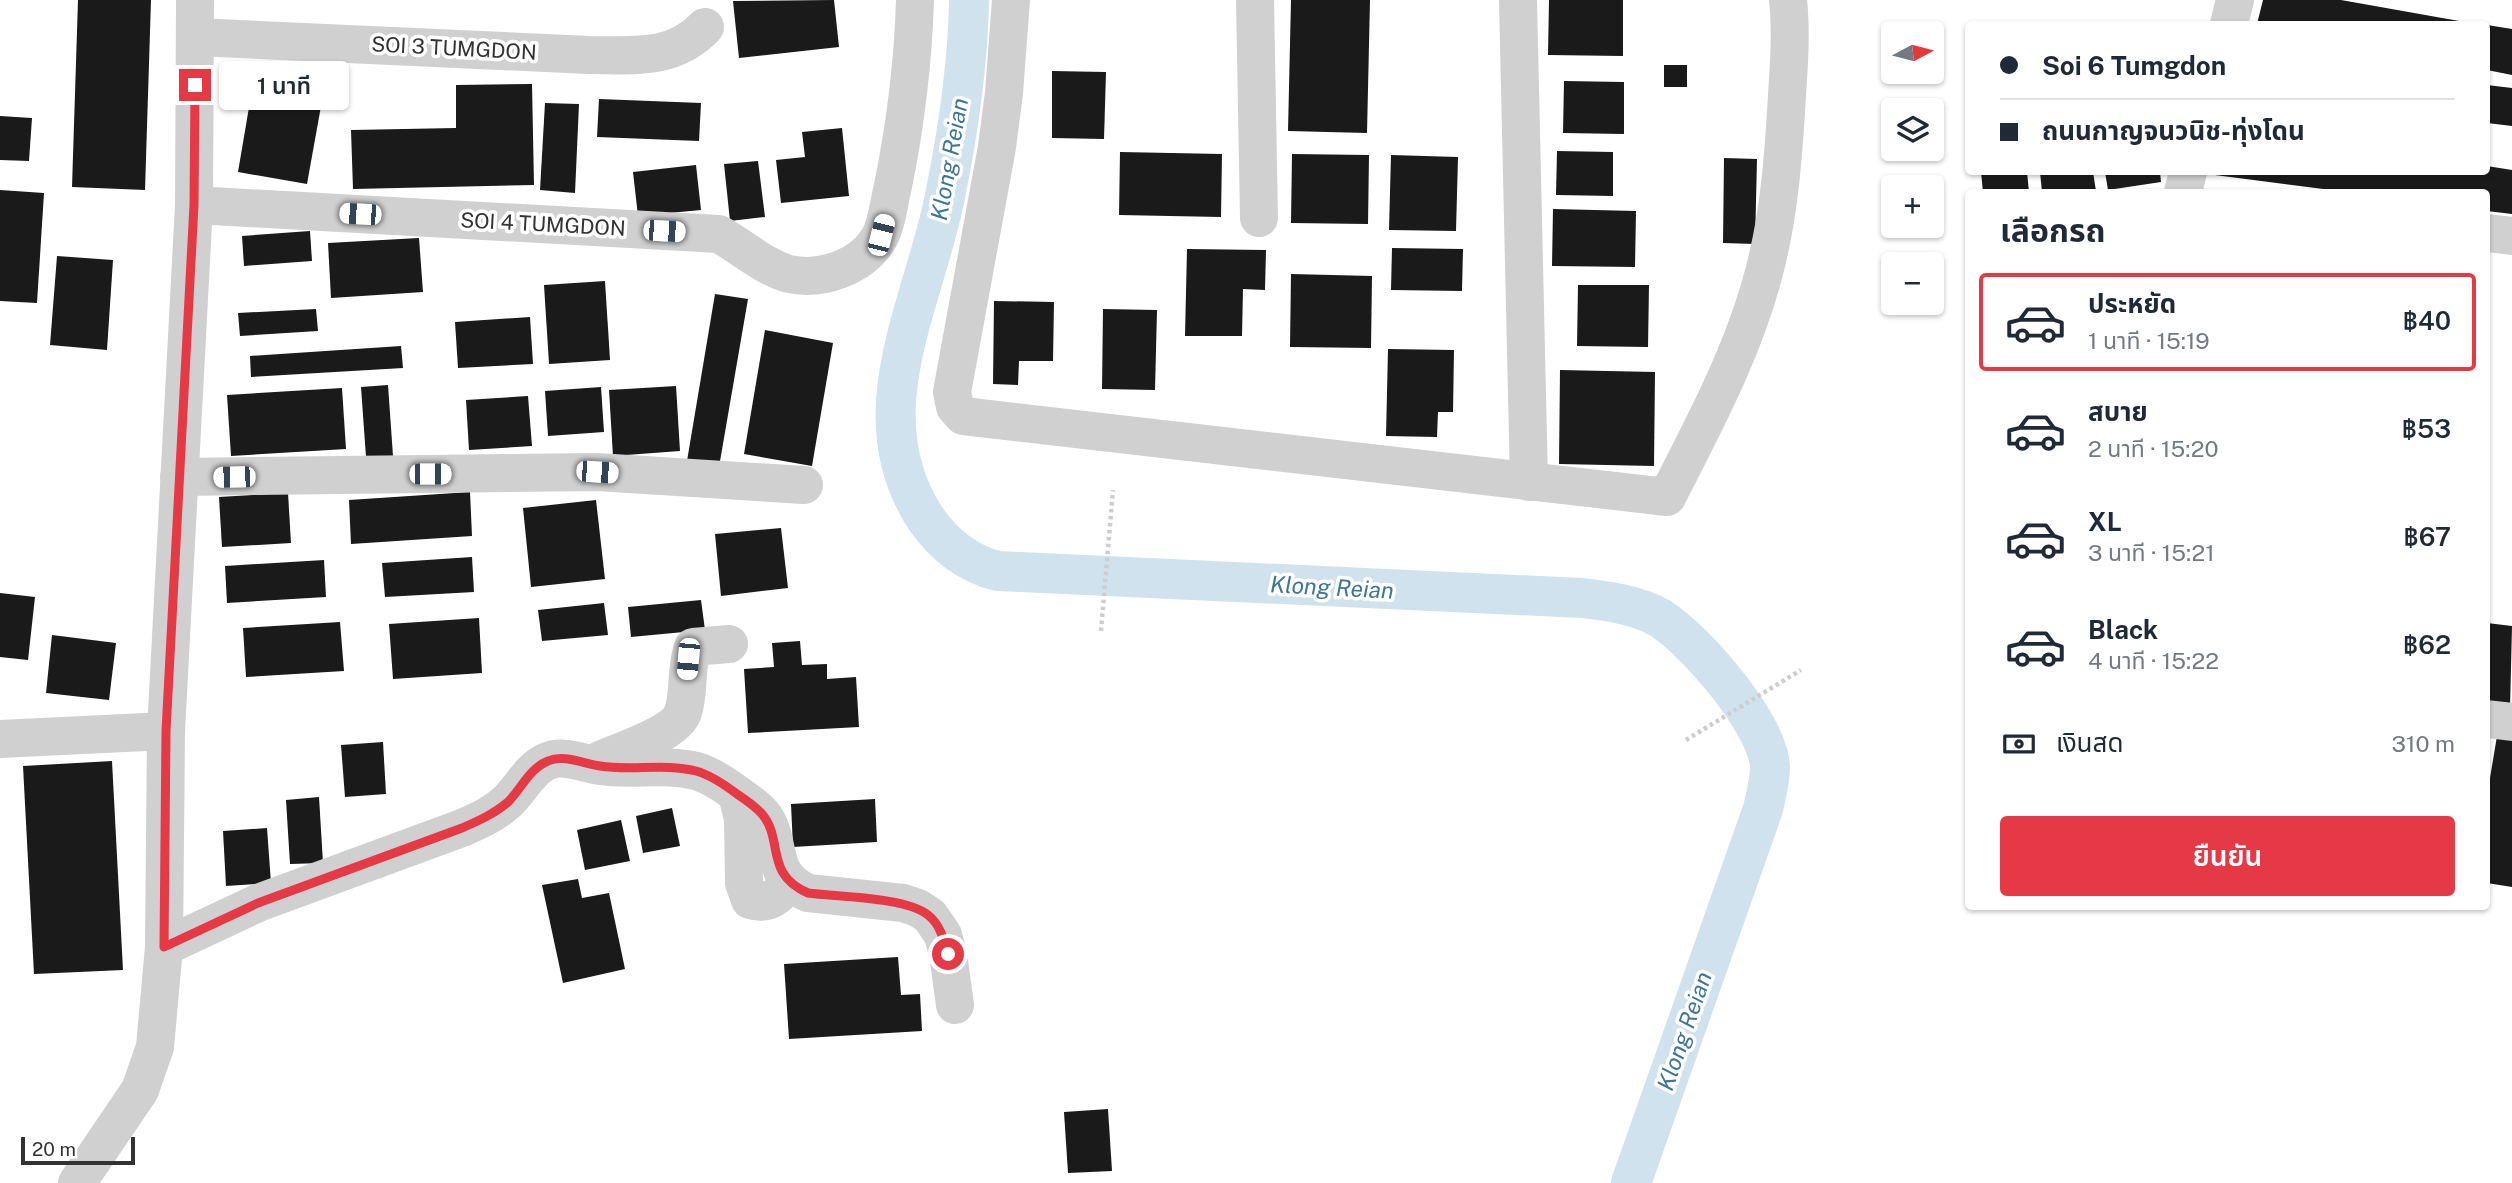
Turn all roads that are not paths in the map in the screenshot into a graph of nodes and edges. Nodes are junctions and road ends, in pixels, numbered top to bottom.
1 (915, 0) edge
2 (1011, 0) edge
3 (1255, 0) edge
4 (1518, 0) edge
5 (1788, 0) edge
6 (2235, 0) edge
7 (195, 18) edge
8 (2230, 21) edge
9 (705, 27) dead end
10 (194, 205) junction
11 (1259, 218) dead end
12 (2490, 233) edge
13 (2512, 236) edge
14 (178, 477) junction
15 (1529, 482) junction
16 (804, 485) dead end
17 (729, 644) dead end
18 (2490, 719) edge
19 (2512, 722) edge
20 (166, 731) junction
21 (0, 739) edge
22 (591, 764) junction
23 (164, 947) junction
24 (955, 1005) dead end
25 (77, 1183) edge

1 - 10 street, SOI 4 TUMGDON
2 - 15 street
3 - 11 street
4 - 15 street
5 - 15 street
6 - 8 street
7 - 9 street, SOI 3 TUMGDON
7 - 10 street
10 - 14 street
12 - 13 street
14 - 16 street
14 - 20 street
17 - 22 street
18 - 19 street
20 - 21 street
20 - 23 street
22 - 23 street
22 - 24 street
23 - 25 street

